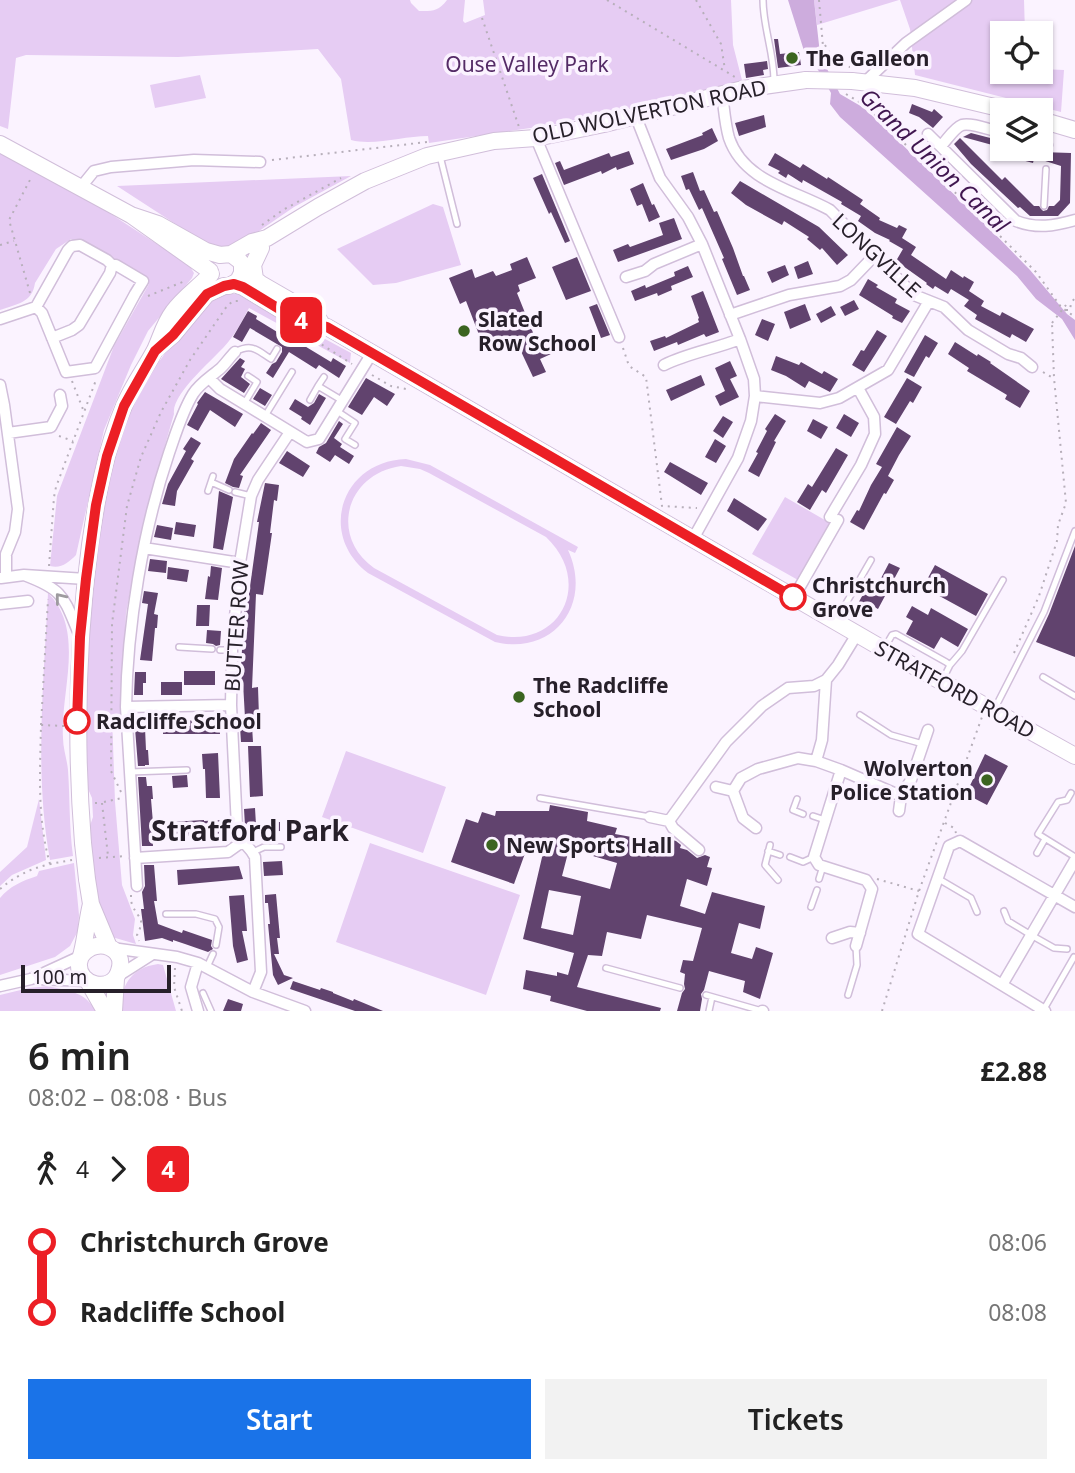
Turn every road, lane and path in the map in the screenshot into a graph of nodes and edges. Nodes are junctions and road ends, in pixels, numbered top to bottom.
1 (607, 0) edge
2 (696, 0) edge
3 (762, 0) edge
4 (819, 0) edge
5 (966, 0) edge
6 (482, 19) dead end
7 (824, 44) junction
8 (830, 69) dead end
9 (725, 71) junction
10 (774, 84) junction
11 (853, 85) junction
12 (743, 89) junction
13 (722, 94) junction
14 (990, 106) edge
15 (636, 117) junction
16 (1053, 124) edge
17 (990, 129) edge
18 (1075, 130) edge
19 (928, 134) dead end
20 (530, 138) junction
21 (0, 144) edge
22 (941, 146) junction
23 (429, 149) junction
24 (260, 162) joint
25 (1046, 169) dead end
26 (34, 173) dead end
27 (340, 179) dead end
28 (81, 187) junction
29 (1044, 206) dead end
30 (131, 215) junction
31 (1075, 220) edge
32 (457, 224) dead end
33 (263, 237) junction
34 (15, 241) junction
35 (702, 244) junction
36 (0, 245) edge
37 (875, 255) junction
38 (238, 264) junction
39 (112, 265) junction
40 (206, 269) junction
41 (626, 277) dead end
42 (229, 285) junction
43 (191, 286) junction
44 (142, 298) dead end
45 (1075, 298) edge
46 (244, 301) dead end
47 (929, 301) junction
48 (1071, 303) junction
49 (36, 307) junction
50 (1065, 310) junction
51 (730, 315) junction
52 (1075, 317) edge
53 (0, 319) edge
54 (327, 327) junction
55 (305, 334) dead end
56 (619, 337) joint
57 (52, 338) junction
58 (740, 339) junction
59 (277, 349) dead end
60 (155, 351) junction
61 (235, 352) joint
62 (372, 353) junction
63 (664, 365) dead end
64 (1032, 367) joint
65 (362, 370) junction
66 (66, 372) junction
67 (292, 372) dead end
68 (99, 373) dead end
69 (248, 376) dead end
70 (324, 377) dead end
71 (209, 378) junction
72 (1054, 378) junction
73 (0, 385) edge
74 (318, 386) junction
75 (858, 388) junction
76 (416, 391) dead end
77 (60, 395) dead end
78 (755, 396) junction
79 (310, 400) dead end
80 (244, 404) junction
81 (2, 405) edge
82 (340, 406) junction
83 (84, 413) junction
84 (265, 416) junction
85 (290, 432) junction
86 (8, 433) junction
87 (59, 436) dead end
88 (74, 442) junction
89 (355, 445) dead end
90 (208, 491) dead end
91 (251, 496) junction
92 (710, 508) junction
93 (1075, 531) edge
94 (693, 539) junction
95 (144, 548) junction
96 (871, 559) dead end
97 (240, 563) junction
98 (3, 578) edge
99 (86, 579) junction
100 (49, 580) junction
101 (1003, 580) dead end
102 (793, 597) junction
103 (28, 601) dead end
104 (0, 604) edge
105 (835, 621) junction
106 (857, 634) junction
107 (80, 637) junction
108 (179, 647) dead end
109 (212, 649) dead end
110 (883, 649) junction
111 (1010, 662) dead end
112 (950, 665) junction
113 (1043, 677) dead end
114 (826, 680) junction
115 (941, 682) junction
116 (1075, 696) edge
117 (231, 705) junction
118 (126, 707) junction
119 (988, 714) junction
120 (860, 715) dead end
121 (41, 725) junction
122 (77, 726) junction
123 (928, 730) dead end
124 (923, 744) junction
125 (1075, 756) edge
126 (816, 761) junction
127 (187, 770) dead end
128 (841, 770) junction
129 (131, 772) junction
130 (716, 787) dead end
131 (733, 791) junction
132 (1071, 793) dead end
133 (901, 796) junction
134 (540, 798) dead end
135 (797, 799) dead end
136 (80, 803) junction
137 (103, 803) junction
138 (899, 811) dead end
139 (803, 814) dead end
140 (650, 817) joint
141 (813, 817) dead end
142 (825, 820) junction
143 (669, 821) junction
144 (944, 823) junction
145 (756, 828) dead end
146 (1045, 839) junction
147 (242, 842) junction
148 (954, 844) junction
149 (281, 847) dead end
150 (699, 850) dead end
151 (253, 852) junction
152 (1037, 853) dead end
153 (780, 855) dead end
154 (131, 857) junction
155 (790, 857) dead end
156 (814, 857) junction
157 (95, 858) dead end
158 (108, 858) junction
159 (1075, 858) edge
160 (71, 860) dead end
161 (50, 864) junction
162 (823, 866) junction
163 (937, 878) junction
164 (820, 879) dead end
165 (778, 880) dead end
166 (866, 880) junction
167 (133, 888) joint
168 (0, 889) edge
169 (817, 890) dead end
170 (919, 891) junction
171 (1054, 896) junction
172 (90, 904) junction
173 (811, 907) dead end
174 (1075, 907) edge
175 (976, 912) dead end
176 (1004, 912) dead end
177 (166, 914) dead end
178 (860, 933) junction
179 (1031, 935) junction
180 (832, 938) dead end
181 (139, 943) dead end
182 (216, 945) dead end
183 (856, 946) joint
184 (110, 947) junction
185 (1067, 949) dead end
186 (213, 954) dead end
187 (151, 955) junction
188 (82, 956) junction
189 (177, 957) junction
190 (1074, 957) edge
191 (203, 965) junction
192 (606, 968) dead end
193 (116, 977) junction
194 (31, 979) junction
195 (88, 982) junction
196 (1002, 985) junction
197 (0, 986) edge
198 (680, 988) dead end
199 (253, 992) junction
200 (203, 993) dead end
201 (848, 995) dead end
202 (200, 1006) edge
203 (1045, 1010) edge
204 (105, 1011) edge
205 (114, 1011) edge
206 (182, 1011) edge
207 (211, 1011) edge
208 (304, 1011) edge
209 (709, 1011) edge
210 (763, 1011) edge
211 (882, 1011) edge

1 - 9 path
2 - 9 path
3 - 10 lane
4 - 7 path
5 - 11 street
6 - 20 path
7 - 8 path
7 - 11 path
9 - 12 path
10 - 11 street, OLD WOLVERTON ROAD, bridge
10 - 12 street, OLD WOLVERTON ROAD
11 - 14 street, OLD WOLVERTON ROAD
11 - 50 path
12 - 13 street, OLD WOLVERTON ROAD
13 - 15 street, OLD WOLVERTON ROAD
13 - 37 street, LONGVILLE
15 - 20 street, OLD WOLVERTON ROAD
15 - 35 street
16 - 18 street
17 - 22 street
19 - 22 street
20 - 23 street, OLD WOLVERTON ROAD
20 - 56 street
21 - 28 street, STRATFORD ROAD
22 - 31 street
23 - 24 path
23 - 32 lane
23 - 33 street, OLD WOLVERTON ROAD
24 - 28 street
25 - 29 lane
26 - 34 path
27 - 33 path
28 - 30 street, STRATFORD ROAD
30 - 38 street, STRATFORD ROAD
30 - 40 street, STRATFORD ROAD
33 - 38 street, OLD WOLVERTON ROAD
33 - 38 street
34 - 36 path
34 - 49 path
35 - 41 street
35 - 51 street
37 - 47 street, LONGVILLE
37 - 51 street
38 - 40 street
38 - 42 street
38 - 54 street, STRATFORD ROAD
39 - 49 street
39 - 57 street
39 - 66 street
40 - 42 street, STRATFORD ROAD
40 - 43 street
42 - 54 street, STRATFORD ROAD
42 - 60 street
43 - 44 path
43 - 60 street
45 - 48 path
46 - 137 path
47 - 64 street, LONGVILLE
47 - 75 street
48 - 50 path
48 - 72 path, bridge
49 - 53 street
49 - 57 street
50 - 52 path
51 - 58 street
54 - 62 street, STRATFORD ROAD
55 - 65 path
56 - 92 path
57 - 66 street
58 - 63 street
58 - 78 street
59 - 61 lane
60 - 99 street
61 - 71 street
62 - 65 street
62 - 94 street, STRATFORD ROAD
64 - 72 path
65 - 76 path
65 - 82 street
66 - 83 path
67 - 84 lane
68 - 83 path
69 - 80 lane
70 - 74 lane
71 - 80 street
71 - 95 street
72 - 111 path
73 - 81 street
74 - 79 lane
74 - 82 lane
75 - 78 street
75 - 102 street
77 - 86 street
78 - 92 street
80 - 84 street
81 - 86 street
82 - 85 street
82 - 89 lane
83 - 88 path
84 - 85 street
85 - 91 street, BUTTER ROW
86 - 98 street
87 - 88 path
88 - 100 path
90 - 91 lane
91 - 97 street, BUTTER ROW
92 - 94 street
93 - 119 lane
94 - 102 street, STRATFORD ROAD
95 - 97 street
95 - 118 street
96 - 105 lane
97 - 117 street, BUTTER ROW
98 - 100 street
99 - 100 street
99 - 107 street
107 -> 100 street
100 - 121 path
101 - 112 lane
102 - 105 street, STRATFORD ROAD
103 - 104 street
105 - 106 street, STRATFORD ROAD
106 - 110 street, STRATFORD ROAD
106 - 114 street
107 - 122 street
108 - 109 lane
110 - 112 lane
110 - 115 street, STRATFORD ROAD
112 - 115 lane
113 - 116 lane
114 - 126 street
114 - 143 street
115 - 119 street, STRATFORD ROAD
117 - 118 street
117 - 147 street, BUTTER ROW
118 - 129 street
119 - 125 street, STRATFORD ROAD
119 - 144 path
120 - 124 lane
121 - 122 path
121 - 161 path
122 - 136 street
123 - 124 street
124 - 133 street
126 - 128 street
126 - 131 street
127 - 129 lane
128 - 133 street
128 - 142 street
129 - 154 street
130 - 131 street
131 - 145 street
132 - 146 lane
133 - 138 street
134 - 140 lane
135 - 139 lane
136 - 137 path
136 - 172 street, bridge
137 - 158 path
140 - 143 street
141 - 142 lane
142 - 156 street
143 - 150 street
144 - 148 path
144 - 170 path
146 - 152 lane
146 - 159 lane
147 - 151 street
147 - 154 street
148 - 163 street
148 - 171 street
149 - 151 lane
151 - 199 street
153 - 165 lane
154 - 158 path
154 - 167 street
155 - 156 lane
156 - 162 street
157 - 158 path
159 - 171 street
160 - 161 path
161 - 168 path
162 - 164 lane
162 - 166 street
163 - 175 lane
163 - 196 street
166 - 170 path
166 - 178 street
167 - 181 path
169 - 173 lane
170 - 211 path
171 - 174 street
171 - 179 street
172 - 184 street
172 - 188 street
176 - 179 lane
177 - 182 lane
178 - 180 street
178 - 183 street
179 - 185 lane
179 - 196 street
183 - 201 lane
184 - 187 street
184 - 188 street
184 - 193 street
186 - 191 lane
187 - 189 street
187 - 193 street
188 - 194 street
188 - 195 street
189 - 191 street
189 - 206 path
190 - 203 lane
191 - 199 street
191 - 202 street
192 - 198 lane
193 - 195 street
193 - 205 street
194 - 195 street
194 - 197 street
195 - 204 street
196 - 203 street
199 - 208 street
200 - 202 lane
202 - 207 lane
209 - 210 lane

